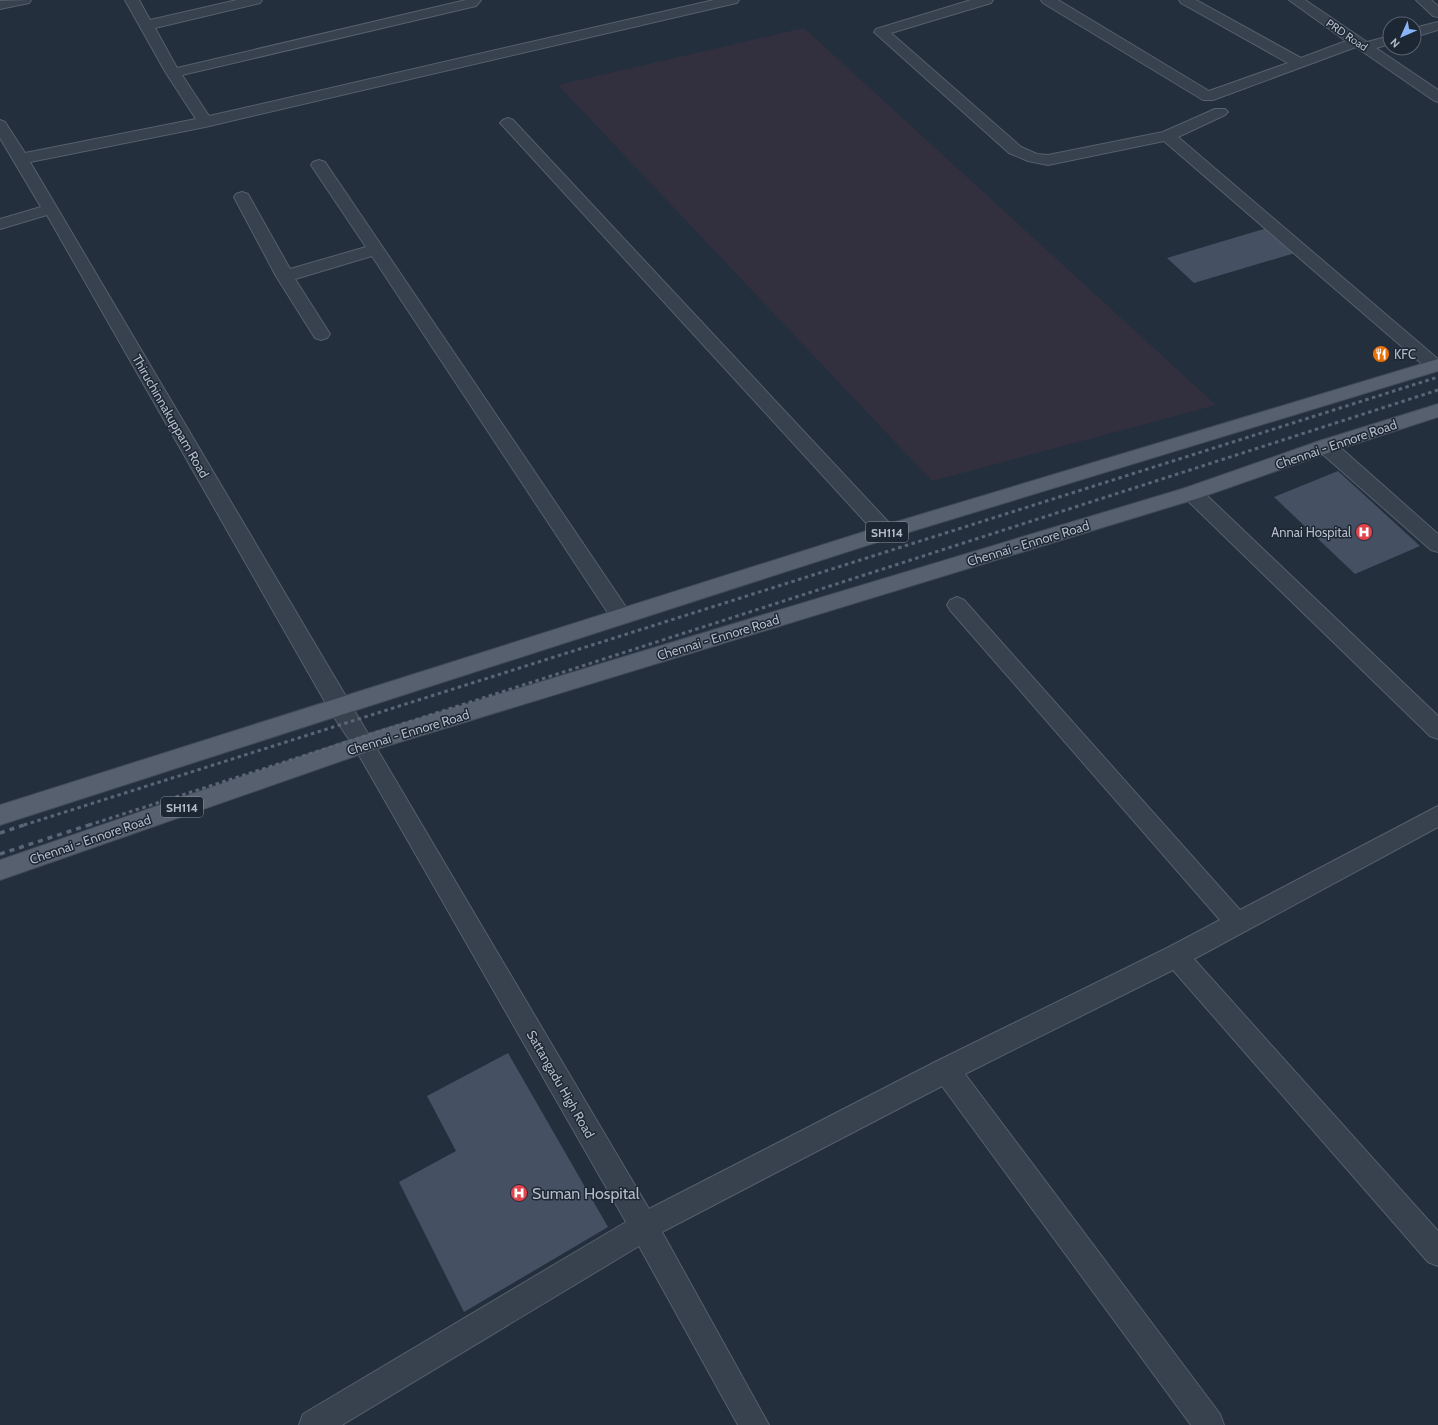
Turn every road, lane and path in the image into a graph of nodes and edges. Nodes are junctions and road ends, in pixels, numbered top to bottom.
1 (24, 0) edge
2 (132, 0) edge
3 (255, 0) edge
4 (474, 0) edge
5 (732, 0) edge
6 (986, 0) edge
7 (1048, 0) edge
8 (1186, 0) edge
9 (1296, 0) edge
10 (1423, 0) edge
11 (0, 5) edge
12 (1438, 13) edge
13 (147, 25) junction
14 (1438, 26) edge
15 (1422, 31) edge
16 (1382, 41) edge
17 (1361, 44) junction
18 (1301, 64) junction
19 (173, 73) junction
20 (1438, 97) edge
21 (1220, 112) dead end
22 (205, 122) junction
23 (508, 123) dead end
24 (0, 125) edge
25 (1167, 136) junction
26 (20, 159) junction
27 (319, 165) dead end
28 (242, 197) dead end
29 (51, 209) junction
30 (0, 224) edge
31 (375, 250) junction
32 (285, 276) junction
33 (321, 334) dead end
34 (1437, 365) edge
35 (1438, 410) edge
36 (1326, 446) junction
37 (1192, 493) junction
38 (886, 532) junction
39 (1438, 545) edge
40 (957, 605) dead end
41 (621, 616) junction
42 (340, 708) junction
43 (1438, 730) edge
44 (364, 744) junction
45 (0, 815) edge
46 (1438, 816) edge
47 (0, 870) edge
48 (1237, 923) junction
49 (1176, 956) junction
50 (946, 1070) junction
51 (644, 1227) junction
52 (1438, 1252) edge
53 (329, 1421) edge
54 (754, 1425) edge
55 (1209, 1425) edge

1 - 11 street
2 - 13 street
3 - 13 street
4 - 19 street
5 - 22 street
6 - 25 street
7 - 18 street
8 - 18 street
9 - 17 street, PRD Road
10 - 12 street
13 - 19 street
14 - 15 street
16 - 17 street
17 - 18 street
17 - 20 street, PRD Road
19 - 22 street
21 - 25 street
22 - 26 street
23 - 38 street
24 - 26 street, Thiruchinnakuppam Road
25 - 34 street
26 - 29 street, Thiruchinnakuppam Road
27 - 31 street
28 - 32 street
29 - 30 street
29 - 42 street, Thiruchinnakuppam Road
31 - 32 street
31 - 41 street
32 - 33 street
34 - 38 main road, SH114
35 - 36 main road, Chennai - Ennore Road / SH114
36 - 37 main road, Chennai - Ennore Road / SH114
36 - 39 street
37 - 43 street
37 - 44 main road, Chennai - Ennore Road / SH114
38 - 41 main road, SH114
40 - 48 street
41 - 42 main road, SH114
42 - 44 street, Thiruchinnakuppam Road
42 - 45 main road, SH114
44 - 47 main road, Chennai - Ennore Road / SH114
44 - 51 street, Sattangadu High Road
46 - 48 street
48 - 49 street
49 - 50 street
49 - 52 street
50 - 51 street
50 - 55 street
51 - 53 street
51 - 54 street, Sattangadu High Road

